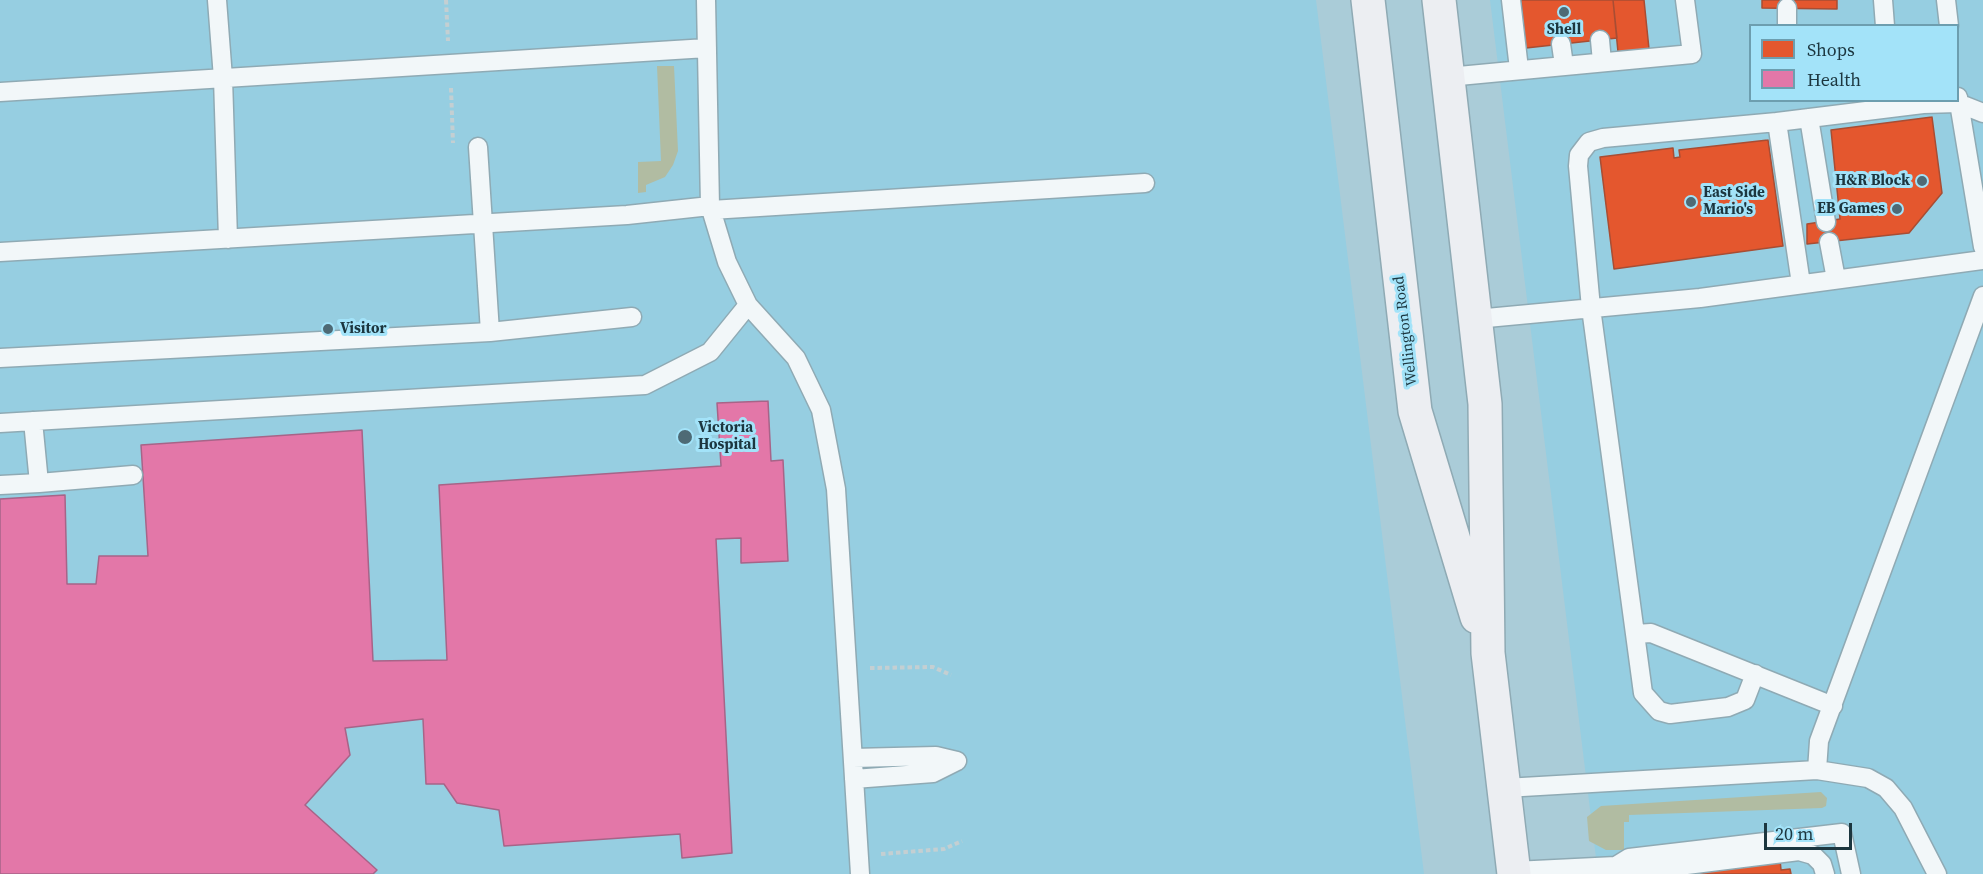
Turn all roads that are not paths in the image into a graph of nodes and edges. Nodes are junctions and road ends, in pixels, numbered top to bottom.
1 (217, 0) edge
2 (706, 0) edge
3 (1368, 0) edge
4 (1438, 0) edge
5 (1511, 0) edge
6 (1685, 0) edge
7 (1883, 0) edge
8 (1950, 1) edge
9 (1885, 24) edge
10 (1949, 24) edge
11 (1600, 40) dead end
12 (1561, 44) dead end
13 (707, 48) junction
14 (1602, 62) junction
15 (1564, 65) junction
16 (1519, 69) junction
17 (1448, 77) junction
18 (223, 78) junction
19 (0, 92) edge
20 (1959, 101) edge
21 (1940, 102) edge
22 (1958, 102) edge
23 (1983, 113) edge
24 (1809, 118) junction
25 (1778, 122) junction
26 (478, 147) dead end
27 (1145, 183) dead end
28 (1820, 189) junction
29 (1788, 192) junction
30 (710, 208) junction
31 (1826, 222) dead end
32 (482, 224) junction
33 (228, 239) junction
34 (1829, 242) dead end
35 (1983, 247) edge
36 (0, 252) edge
37 (1983, 260) edge
38 (1836, 279) junction
39 (1801, 284) junction
40 (1983, 296) edge
41 (748, 305) junction
42 (1591, 308) junction
43 (632, 317) dead end
44 (1476, 319) junction
45 (490, 332) junction
46 (0, 358) edge
47 (33, 422) junction
48 (0, 423) edge
49 (133, 475) dead end
50 (39, 483) junction
51 (0, 485) edge
52 (1636, 634) junction
53 (1488, 653) junction
54 (1755, 674) junction
55 (1833, 706) junction
56 (853, 758) junction
57 (1817, 770) junction
58 (854, 779) junction
59 (1505, 788) junction
60 (1616, 866) junction
61 (1514, 873) edge
62 (860, 874) edge
63 (1826, 874) edge
64 (1851, 874) edge
65 (1937, 874) edge

1 - 18 lane
2 - 13 lane
3 - 53 main road, Wellington Road
4 - 17 main road, Wellington Road
5 - 16 lane
6 - 14 lane
7 - 9 lane
8 - 10 lane
11 - 14 lane
12 - 15 lane
13 - 18 lane
13 - 30 lane
14 - 15 lane
15 - 16 lane
16 - 17 lane
17 - 44 main road, Wellington Road
18 - 19 lane
18 - 33 lane
20 - 23 lane
21 - 24 lane
22 - 35 lane
24 - 25 lane
24 - 28 lane
25 - 29 lane
25 - 42 lane
26 - 32 lane
27 - 30 lane
28 - 29 lane
28 - 31 lane
29 - 39 lane
30 - 32 lane
30 - 41 lane
32 - 33 lane
32 - 45 lane
33 - 36 lane
34 - 38 lane
37 - 38 lane
38 - 39 lane
39 - 42 lane
40 - 55 lane
41 - 47 lane
41 - 56 lane
42 - 44 lane
42 - 52 lane
43 - 45 lane
44 - 53 main road, Wellington Road
45 - 46 lane
47 - 48 lane
47 - 50 lane
49 - 50 lane
50 - 51 lane
52 - 54 lane
52 - 54 lane
53 - 59 main road, Wellington Road
54 - 55 lane
55 - 57 lane
56 - 58 lane
56 - 58 lane
57 - 59 lane
57 - 65 lane
58 - 62 lane
59 - 61 main road, Wellington Road
60 - 61 lane
60 - 63 lane
60 - 64 lane

